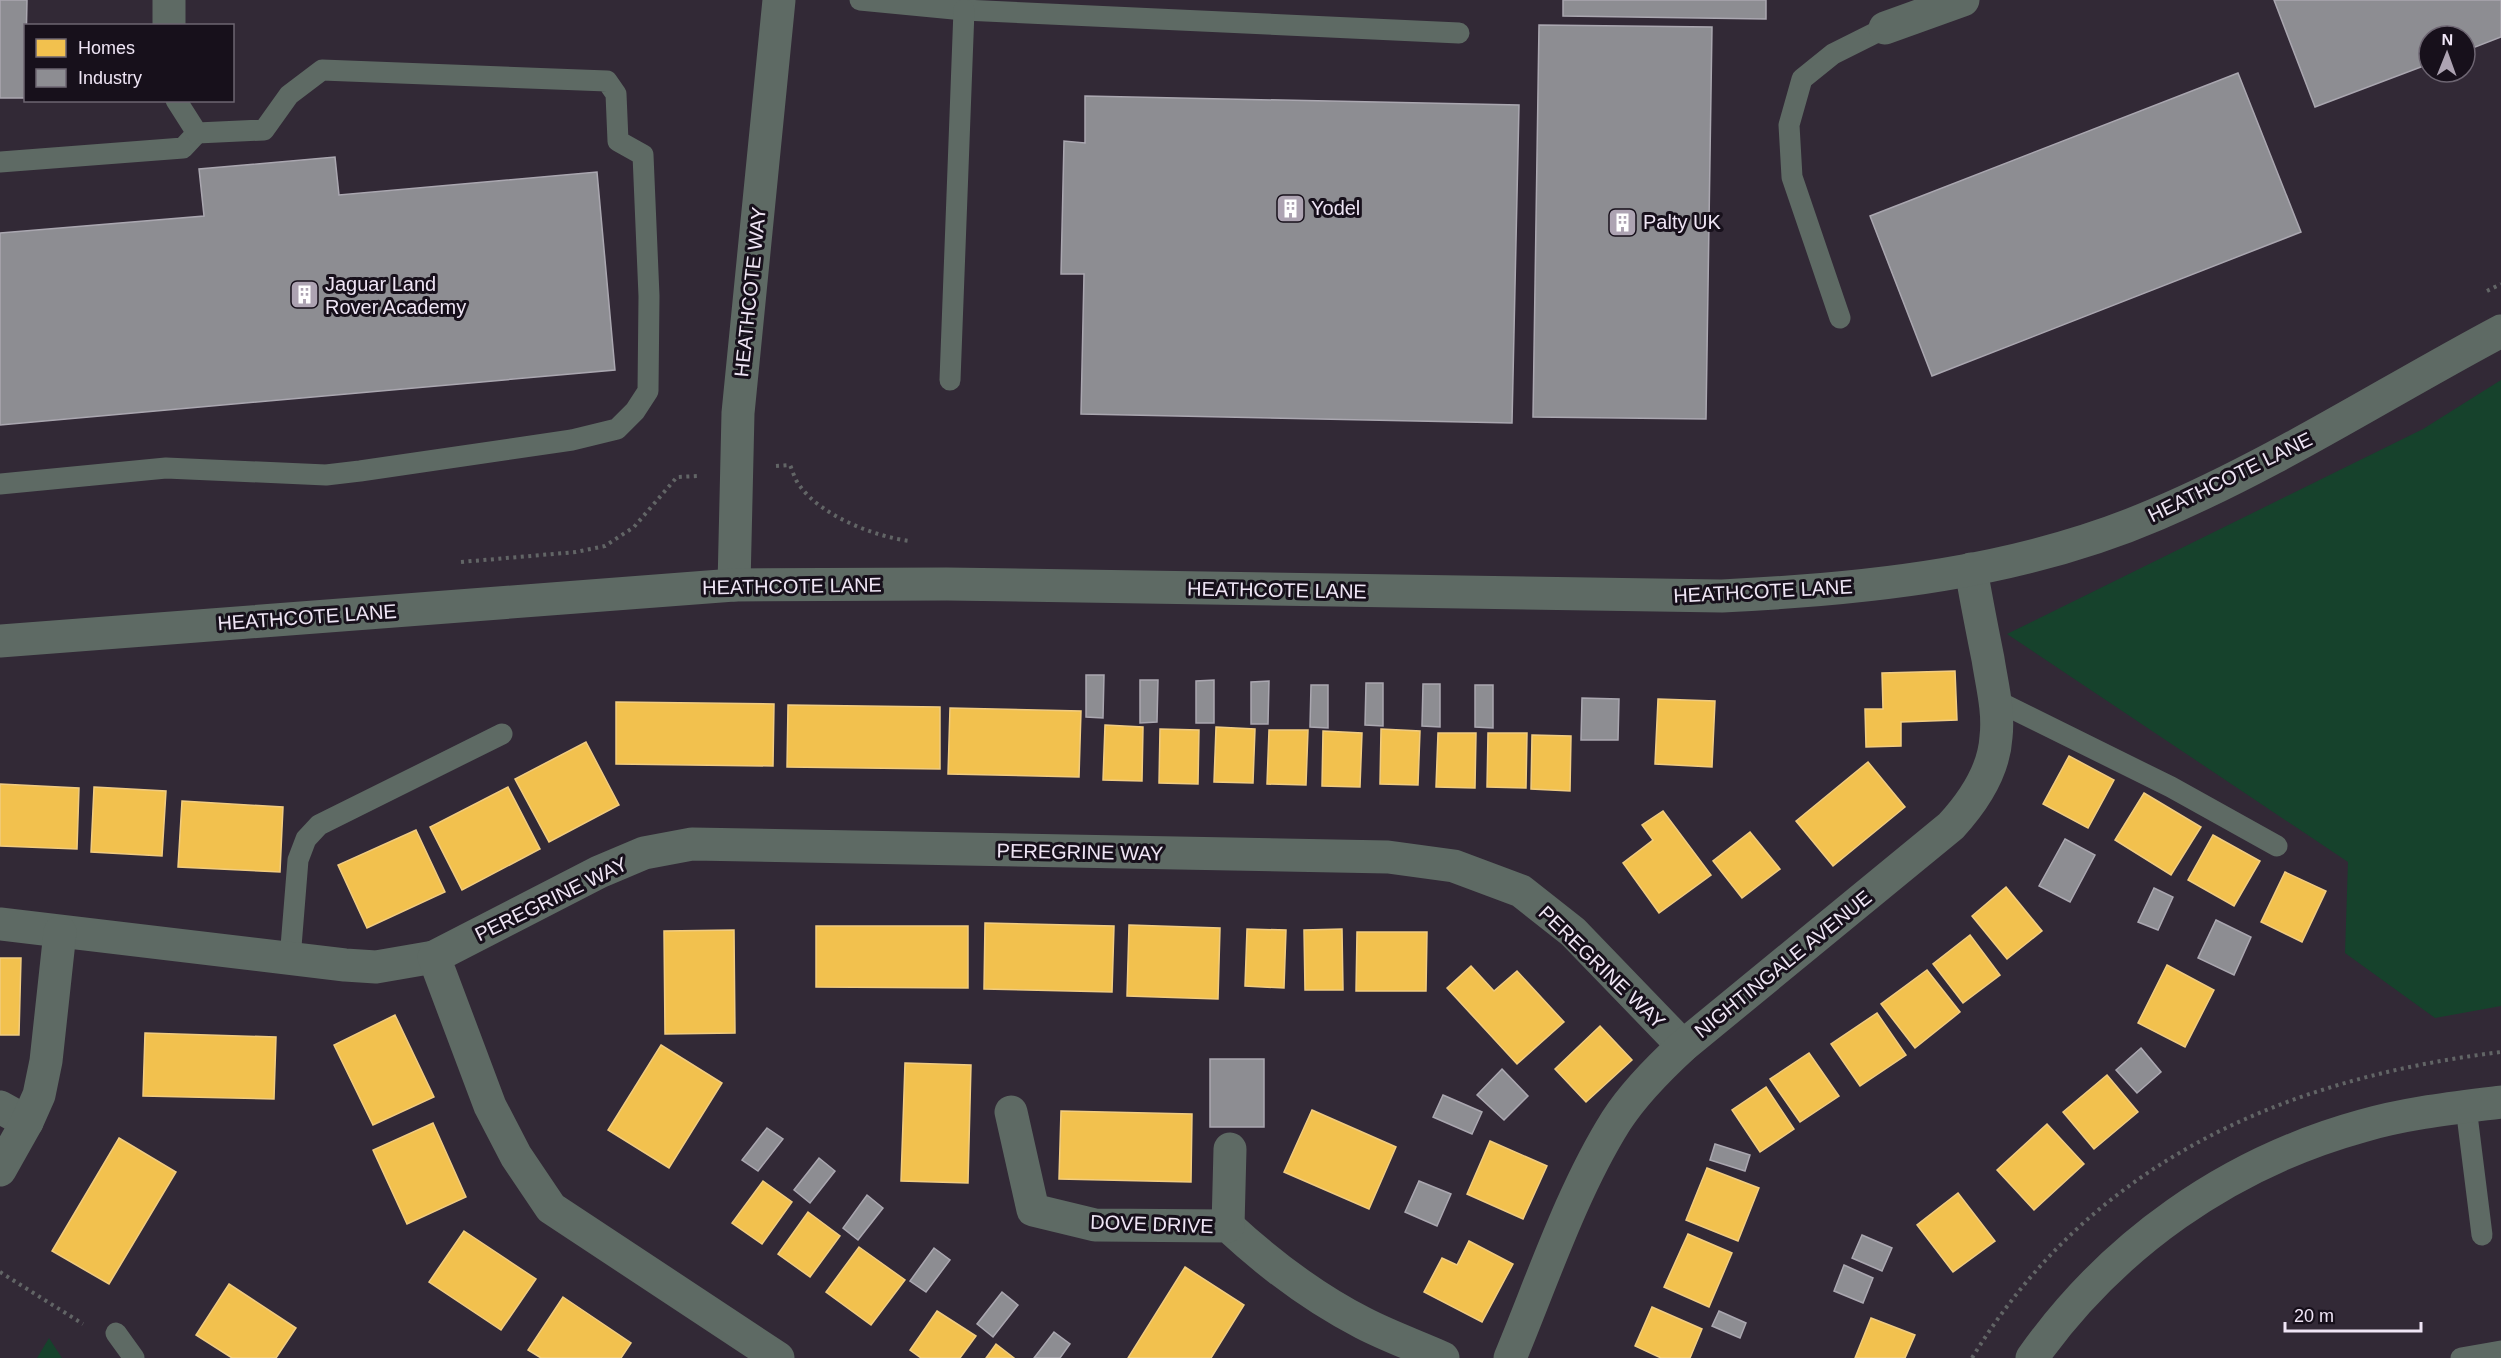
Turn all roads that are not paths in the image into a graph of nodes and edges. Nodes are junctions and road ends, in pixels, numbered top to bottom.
1 (169, 0) edge
2 (779, 0) edge
3 (860, 0) edge
4 (1963, 0) edge
5 (964, 10) junction
6 (169, 24) edge
7 (1885, 28) joint
8 (1460, 33) dead end
9 (177, 102) edge
10 (197, 133) junction
11 (0, 162) edge
12 (1840, 318) dead end
13 (2501, 331) edge
14 (950, 380) dead end
15 (0, 484) edge
16 (1971, 569) junction
17 (734, 585) junction
18 (0, 641) edge
19 (1995, 700) junction
20 (502, 734) dead end
21 (2277, 846) dead end
22 (0, 924) edge
23 (60, 932) junction
24 (434, 957) junction
25 (290, 959) junction
26 (1683, 1046) junction
27 (2501, 1102) edge
28 (2466, 1107) junction
29 (1011, 1112) dead end
30 (14, 1115) edge
31 (1230, 1149) dead end
32 (0, 1170) edge
33 (1228, 1226) junction
34 (2482, 1235) dead end
35 (116, 1333) dead end
36 (2501, 1351) edge
37 (134, 1358) edge
38 (778, 1358) edge
39 (1443, 1358) edge
40 (1510, 1358) edge
41 (2032, 1358) edge
42 (2461, 1358) edge

1 - 6 street
2 - 17 street, HEATHCOTE WAY
3 - 5 lane
4 - 7 street
5 - 8 lane
5 - 14 lane
7 - 12 lane
9 - 10 lane
10 - 11 lane
10 - 15 lane
13 - 16 street, HEATHCOTE LANE
16 - 17 street, HEATHCOTE LANE
16 - 19 street, NIGHTINGALE AVENUE
17 - 18 street, HEATHCOTE LANE
19 - 21 lane
19 - 26 street, NIGHTINGALE AVENUE
20 - 25 lane
22 - 23 street, PEREGRINE WAY
23 - 25 street, PEREGRINE WAY
23 - 30 street
24 - 25 street, PEREGRINE WAY
24 - 26 street, PEREGRINE WAY
24 - 38 street
26 - 40 street, NIGHTINGALE AVENUE
27 - 28 street
28 - 34 lane
28 - 41 street
29 - 33 street, DOVE DRIVE
30 - 32 street
31 - 33 street, DOVE DRIVE
33 - 39 street, DOVE DRIVE
35 - 37 lane
36 - 42 lane

